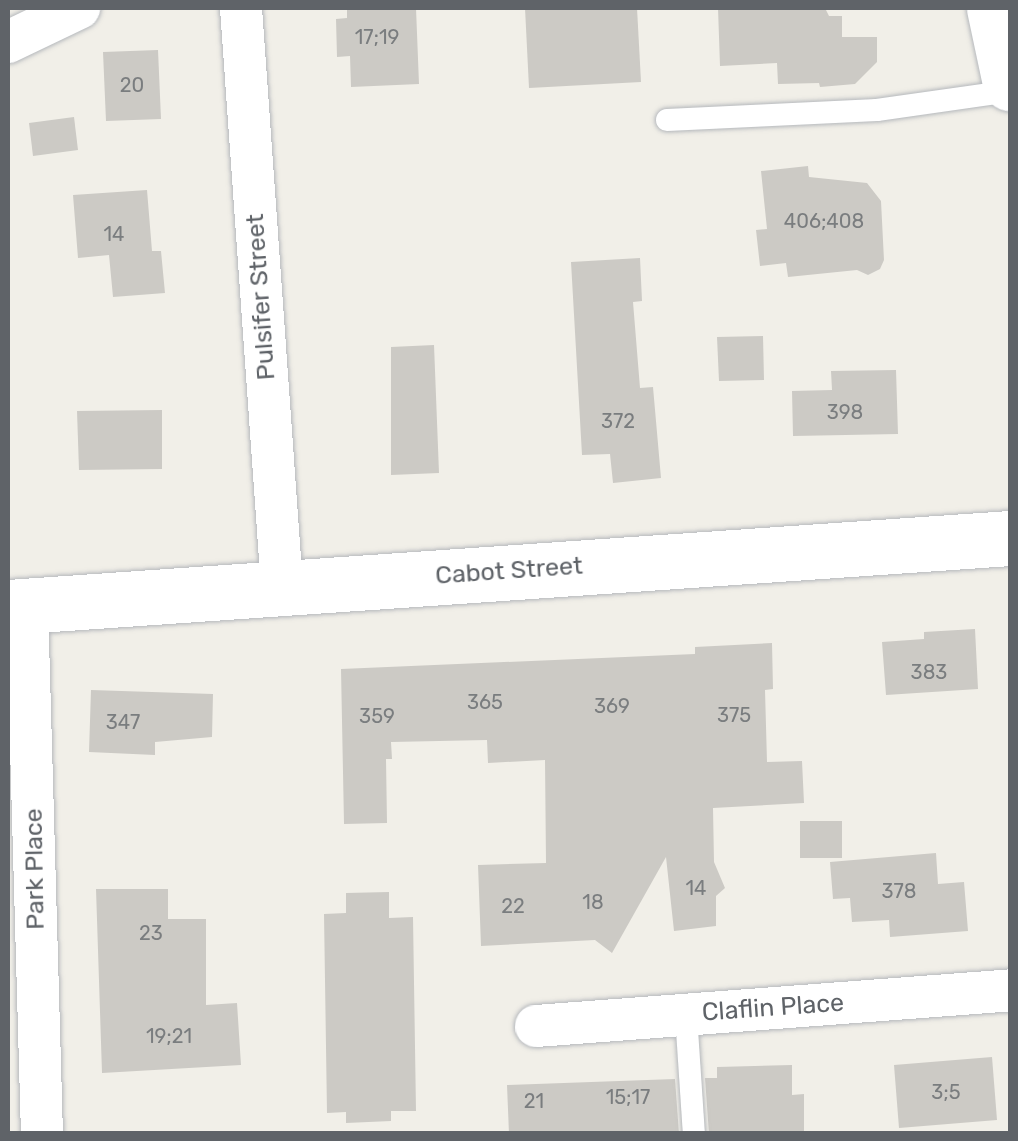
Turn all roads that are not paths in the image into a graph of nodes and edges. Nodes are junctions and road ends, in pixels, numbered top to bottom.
1 (78, 8) edge
2 (240, 8) edge
3 (994, 8) edge
4 (8, 42) edge
5 (1010, 83) edge
6 (1010, 90) edge
7 (667, 120) dead end
8 (1010, 538) edge
9 (282, 587) junction
10 (17, 606) edge
11 (1010, 990) edge
12 (686, 1015) junction
13 (536, 1026) dead end
14 (42, 1134) edge
15 (694, 1134) edge

1 - 4 street
2 - 9 street, Pulsifer Street
3 - 5 street
6 - 7 lane
8 - 9 street, Cabot Street
9 - 10 street, Cabot Street
10 - 14 street, Park Place
11 - 12 street, Claflin Place
12 - 13 street, Claflin Place
12 - 15 lane

